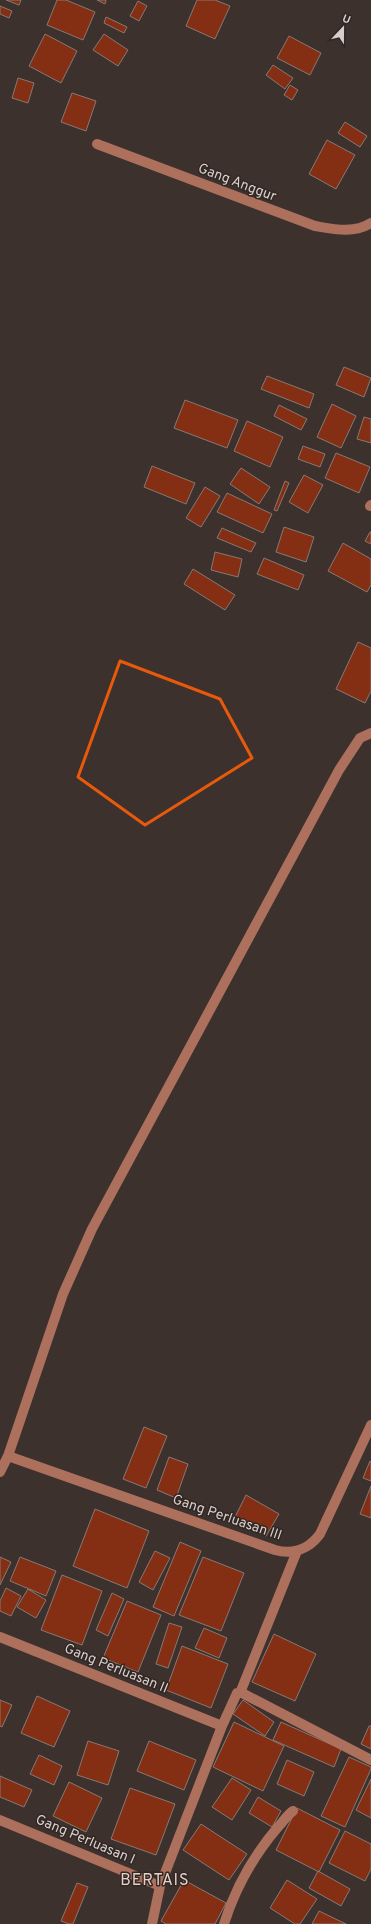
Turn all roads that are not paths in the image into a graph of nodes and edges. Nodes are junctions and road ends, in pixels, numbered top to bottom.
1 (97, 144) dead end
2 (371, 223) edge
3 (371, 733) edge
4 (371, 1425) edge
5 (367, 1443) edge
6 (8, 1456) junction
7 (0, 1472) edge
8 (297, 1551) junction
9 (0, 1637) edge
10 (240, 1693) junction
11 (222, 1726) junction
12 (371, 1760) edge
13 (293, 1811) dead end
14 (0, 1820) edge
15 (160, 1886) junction
16 (152, 1924) edge
17 (224, 1924) edge

1 - 2 street, Gang Anggur
3 - 6 street
4 - 5 street, Gang Perluasan III
5 - 8 street, Gang Perluasan III
6 - 7 street
6 - 8 street, Gang Perluasan III
8 - 10 street
9 - 11 street, Gang Perluasan II
10 - 11 street
10 - 12 street
11 - 15 street
13 - 17 street
14 - 15 street, Gang Perluasan I
15 - 16 street

